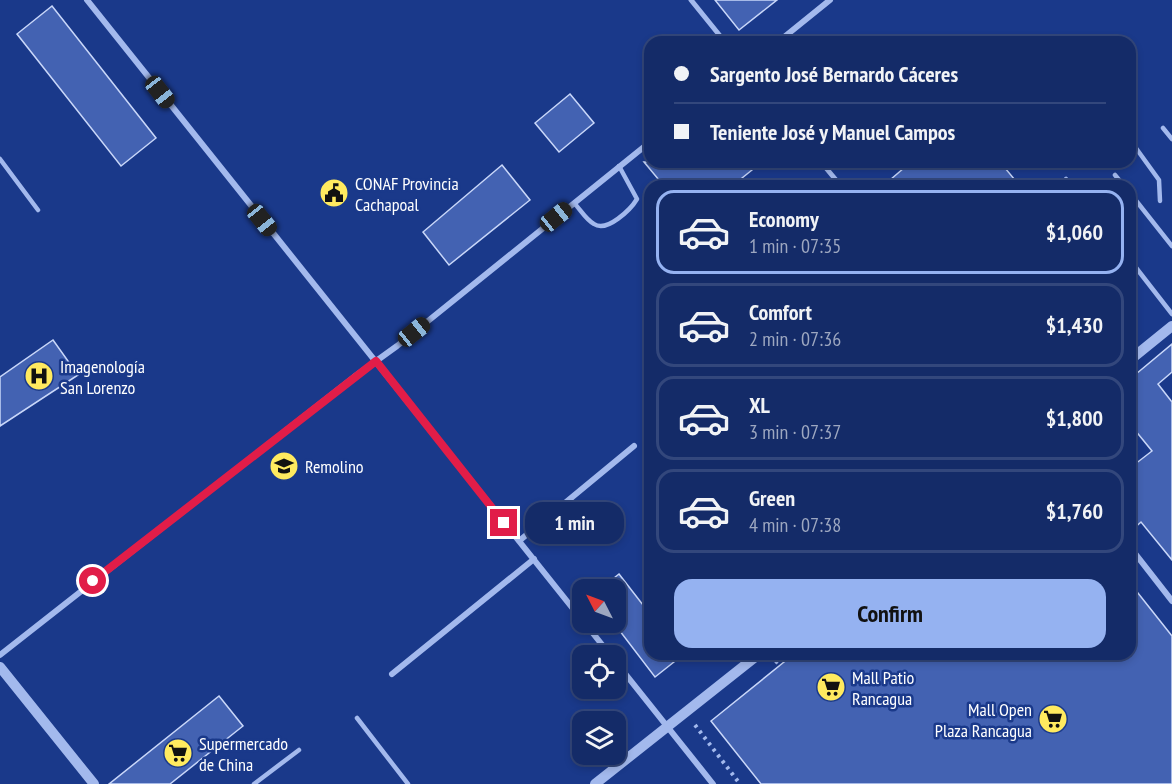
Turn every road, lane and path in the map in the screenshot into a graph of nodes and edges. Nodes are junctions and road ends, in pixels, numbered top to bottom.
1 (87, 0) edge
2 (691, 0) edge
3 (830, 0) edge
4 (720, 36) edge
5 (785, 36) edge
6 (1163, 128) dead end
7 (1172, 139) edge
8 (644, 146) edge
9 (1136, 148) edge
10 (0, 159) edge
11 (619, 166) junction
12 (826, 168) edge
13 (1115, 175) dead end
14 (836, 180) edge
15 (1119, 180) edge
16 (1136, 201) edge
17 (1160, 201) dead end
18 (574, 202) junction
19 (38, 210) dead end
20 (1172, 246) edge
21 (1136, 268) edge
22 (1172, 314) edge
23 (1172, 326) edge
24 (1136, 355) edge
25 (376, 361) junction
26 (634, 446) dead end
27 (519, 541) junction
28 (1136, 556) edge
29 (534, 559) junction
30 (1172, 601) edge
31 (572, 607) edge
32 (593, 633) edge
33 (602, 645) edge
34 (0, 655) edge
35 (751, 660) edge
36 (0, 667) edge
37 (392, 674) dead end
38 (626, 675) edge
39 (686, 712) junction
40 (357, 718) dead end
41 (668, 727) junction
42 (299, 750) dead end
43 (94, 784) edge
44 (254, 784) edge
45 (408, 784) edge
46 (595, 784) edge
47 (713, 784) edge
48 (740, 784) edge

1 - 25 street
2 - 4 street
3 - 5 street
6 - 7 lane
8 - 11 street
9 - 17 lane
10 - 19 lane
11 - 18 street
11 - 18 lane
12 - 14 street
13 - 15 lane
16 - 20 lane
18 - 25 street
21 - 22 lane
23 - 24 street
25 - 27 street
25 - 34 street
26 - 27 street
27 - 29 street
28 - 30 street
29 - 31 street
29 - 37 street
32 - 33 street
35 - 39 street
36 - 43 street
38 - 41 street
39 - 41 street
39 - 48 path
40 - 45 lane
41 - 46 street
41 - 47 street
42 - 44 lane

